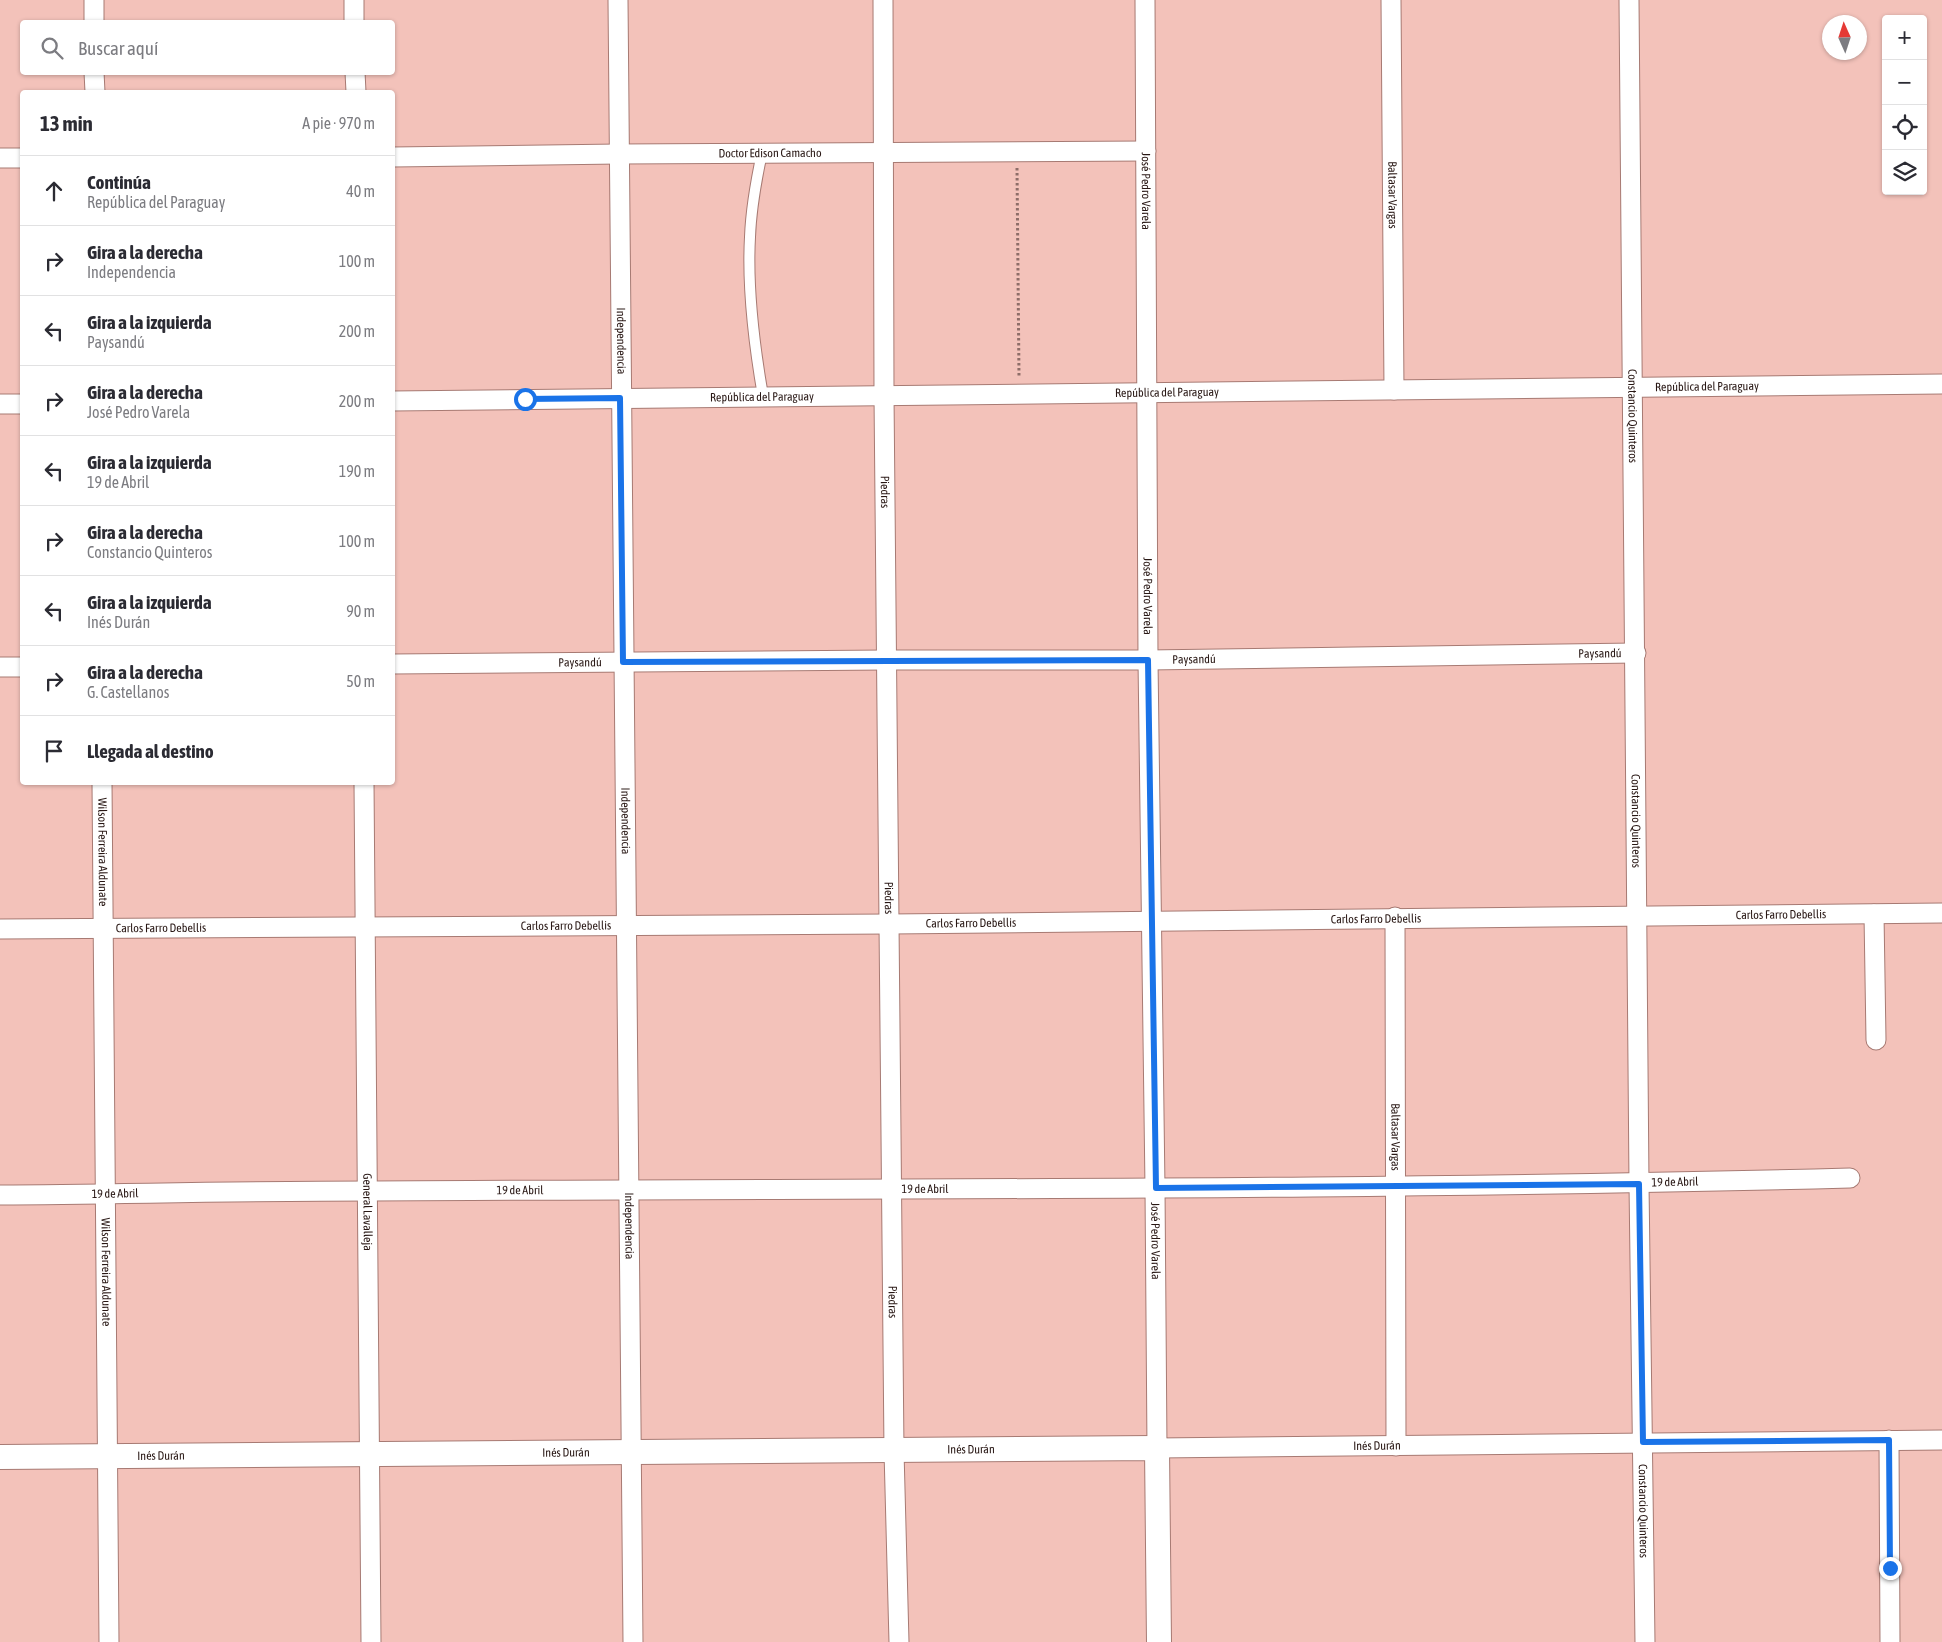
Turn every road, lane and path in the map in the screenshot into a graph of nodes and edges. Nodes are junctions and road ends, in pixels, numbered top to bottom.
1 (94, 0) edge
2 (354, 0) edge
3 (618, 0) edge
4 (883, 0) edge
5 (1145, 0) edge
6 (1391, 0) edge
7 (1630, 0) edge
8 (94, 20) edge
9 (354, 20) edge
10 (94, 75) edge
11 (355, 75) edge
12 (94, 90) edge
13 (356, 90) edge
14 (1146, 151) junction
15 (1017, 152) junction
16 (762, 153) junction
17 (883, 153) junction
18 (619, 154) junction
19 (395, 157) edge
20 (0, 158) edge
21 (20, 158) edge
22 (1942, 384) edge
23 (1634, 387) junction
24 (1394, 390) junction
25 (1147, 392) junction
26 (1019, 394) junction
27 (884, 395) junction
28 (763, 396) junction
29 (620, 398) junction
30 (395, 401) edge
31 (0, 404) edge
32 (20, 404) edge
33 (1636, 653) junction
34 (886, 660) junction
35 (1148, 660) junction
36 (623, 662) junction
37 (395, 664) edge
38 (0, 667) edge
39 (20, 667) edge
40 (102, 785) edge
41 (364, 785) edge
42 (1942, 913) edge
43 (1874, 914) junction
44 (1638, 915) junction
45 (1395, 917) junction
46 (1152, 922) junction
47 (890, 924) junction
48 (365, 926) junction
49 (627, 926) junction
50 (104, 928) junction
51 (0, 929) edge
52 (1876, 1040) dead end
53 (1850, 1178) dead end
54 (1639, 1184) junction
55 (1396, 1186) junction
56 (1156, 1188) junction
57 (628, 1190) junction
58 (893, 1190) junction
59 (368, 1191) junction
60 (105, 1194) junction
61 (0, 1195) edge
62 (1889, 1440) junction
63 (1942, 1440) edge
64 (1643, 1442) junction
65 (1396, 1446) junction
66 (1157, 1448) junction
67 (894, 1451) junction
68 (631, 1453) junction
69 (368, 1455) junction
70 (0, 1457) edge
71 (107, 1457) junction
72 (109, 1642) edge
73 (371, 1642) edge
74 (633, 1642) edge
75 (899, 1642) edge
76 (1159, 1642) edge
77 (1645, 1642) edge
78 (1890, 1642) edge

1 - 8 street
2 - 9 street
3 - 18 street, Independencia
4 - 17 street, Piedras
5 - 14 street, José Pedro Varela
6 - 24 street, Baltasar Vargas
7 - 23 street, Constancio Quinteros
10 - 12 street
11 - 13 street
14 - 15 street, Doctor Edison Camacho
14 - 25 street, José Pedro Varela
15 - 17 street, Doctor Edison Camacho
15 - 26 path
16 - 17 street, Doctor Edison Camacho
16 - 18 street, Doctor Edison Camacho
16 - 28 lane
17 - 27 street, Piedras
18 - 19 street, Doctor Edison Camacho
18 - 29 street, Independencia
20 - 21 street
22 - 23 street, República del Paraguay
23 - 24 street, República del Paraguay
23 - 33 street, Constancio Quinteros
24 - 25 street, República del Paraguay
25 - 26 street, República del Paraguay
25 - 35 street, José Pedro Varela
26 - 27 street, República del Paraguay
27 - 28 street, República del Paraguay
27 - 34 street, Piedras
28 - 29 street, República del Paraguay
29 - 30 street, República del Paraguay
29 - 36 street, Independencia
31 - 32 street
33 - 35 street, Paysandú
33 - 44 street, Constancio Quinteros
34 - 35 street, Paysandú
34 - 36 street, Paysandú
34 - 47 street, Piedras
35 - 46 street, José Pedro Varela
36 - 37 street, Paysandú
36 - 49 street, Independencia
38 - 39 street
40 - 50 street, Wilson Ferreira Aldunate
41 - 48 street, General Lavalleja
42 - 43 street, Carlos Farro Debellis
43 - 44 street, Carlos Farro Debellis
43 - 52 street
44 - 45 street, Carlos Farro Debellis
44 - 54 street, Constancio Quinteros
45 - 46 street, Carlos Farro Debellis
45 - 55 street, Baltasar Vargas
46 - 47 street, Carlos Farro Debellis
46 - 56 street, José Pedro Varela
47 - 49 street, Carlos Farro Debellis
47 - 58 street, Piedras
48 - 49 street, Carlos Farro Debellis
48 - 50 street, Carlos Farro Debellis
48 - 59 street, General Lavalleja
49 - 57 street, Independencia
50 - 51 street, Carlos Farro Debellis
50 - 60 street, Wilson Ferreira Aldunate
53 - 54 street, 19 de Abril
54 - 55 street, 19 de Abril
54 - 64 street, Constancio Quinteros
55 - 56 street, 19 de Abril
55 - 65 street, Baltasar Vargas
56 - 58 street, 19 de Abril
56 - 66 street, José Pedro Varela
57 - 58 street, 19 de Abril
57 - 59 street, 19 de Abril
57 - 68 street, Independencia
58 - 67 street, Piedras
59 - 60 street, 19 de Abril
59 - 69 street, General Lavalleja
60 - 61 street, 19 de Abril
60 - 71 street, Wilson Ferreira Aldunate
62 - 63 street, Inés Durán
62 - 64 street, Inés Durán
62 - 78 street
64 - 65 street, Inés Durán
64 - 77 street, Constancio Quinteros
65 - 66 street, Inés Durán
66 - 67 street, Inés Durán
66 - 76 street, José Pedro Varela
67 - 68 street, Inés Durán
67 - 75 street, Piedras
68 - 69 street, Inés Durán
68 - 74 street, Independencia
69 - 71 street, Inés Durán
69 - 73 street, General Lavalleja
70 - 71 street, Inés Durán
71 - 72 street, Wilson Ferreira Aldunate

